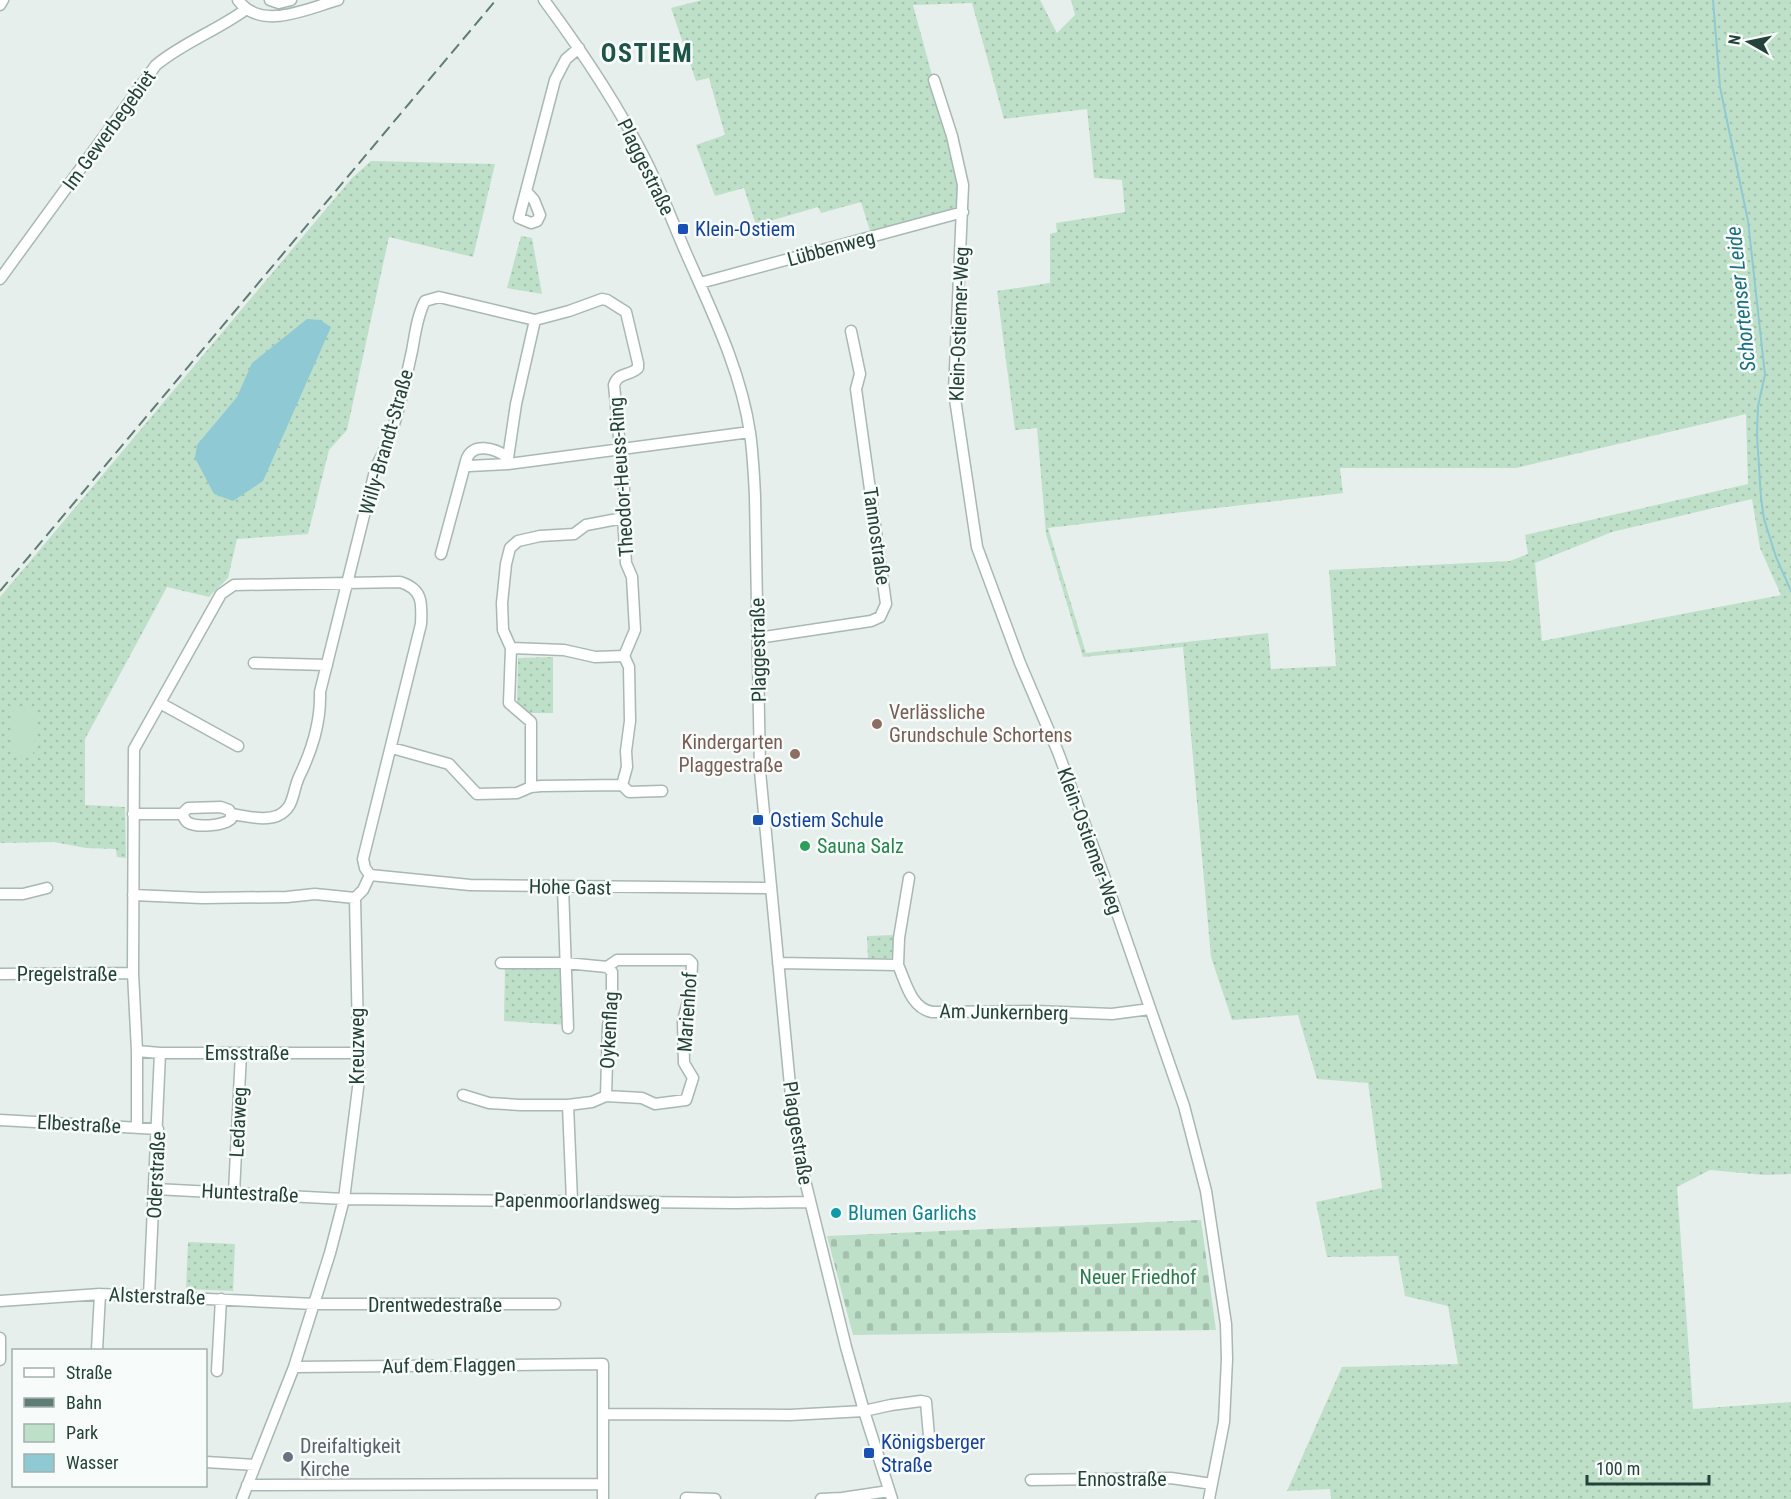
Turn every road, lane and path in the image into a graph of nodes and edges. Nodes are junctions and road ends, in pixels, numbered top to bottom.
1 (3, 0) edge
2 (238, 0) edge
3 (270, 0) edge
4 (291, 0) edge
5 (338, 0) edge
6 (544, 0) edge
7 (0, 5) edge
8 (245, 10) junction
9 (579, 48) junction
10 (934, 80) dead end
11 (526, 191) dead end
12 (963, 212) junction
13 (0, 279) edge
14 (700, 283) junction
15 (535, 320) junction
16 (851, 331) dead end
17 (750, 432) junction
18 (621, 449) junction
19 (466, 461) junction
20 (508, 461) junction
21 (623, 518) junction
22 (441, 554) dead end
23 (348, 583) junction
24 (758, 638) junction
25 (511, 648) junction
26 (624, 656) junction
27 (254, 663) dead end
28 (327, 665) junction
29 (160, 703) junction
30 (238, 746) dead end
31 (392, 748) junction
32 (622, 785) junction
33 (531, 787) junction
34 (662, 791) dead end
35 (133, 814) junction
36 (182, 814) junction
37 (231, 814) junction
38 (370, 875) junction
39 (909, 878) dead end
40 (563, 887) junction
41 (47, 888) dead end
42 (771, 888) junction
43 (0, 894) edge
44 (133, 895) junction
45 (355, 898) junction
46 (501, 963) dead end
47 (566, 963) junction
48 (778, 963) junction
49 (898, 965) junction
50 (607, 967) junction
51 (133, 973) junction
52 (0, 974) edge
53 (1150, 1009) junction
54 (568, 1028) dead end
55 (137, 1051) junction
56 (160, 1053) junction
57 (241, 1053) junction
58 (358, 1053) junction
59 (463, 1095) dead end
60 (606, 1096) junction
61 (568, 1105) junction
62 (0, 1120) edge
63 (137, 1127) junction
64 (158, 1129) junction
65 (155, 1189) junction
66 (234, 1192) junction
67 (344, 1199) junction
68 (572, 1200) junction
69 (810, 1202) junction
70 (100, 1294) junction
71 (149, 1296) junction
72 (220, 1299) junction
73 (0, 1301) edge
74 (315, 1304) junction
75 (555, 1304) dead end
76 (0, 1338) edge
77 (98, 1349) edge
78 (0, 1360) edge
79 (294, 1366) junction
80 (217, 1371) dead end
81 (864, 1411) junction
82 (603, 1414) junction
83 (929, 1436) dead end
84 (207, 1462) edge
85 (255, 1465) junction
86 (1031, 1480) dead end
87 (603, 1484) junction
88 (1212, 1484) junction
89 (247, 1485) junction
90 (891, 1495) edge
91 (686, 1498) edge
92 (242, 1499) edge
93 (603, 1499) edge
94 (715, 1499) edge
95 (820, 1499) edge
96 (1209, 1499) edge

1 - 7 street
2 - 8 street
3 - 4 street
5 - 8 street
6 - 9 street, Plaggestraße
8 - 13 street, Im Gewerbegebiet
9 - 11 street
9 - 14 street, Plaggestraße
10 - 12 street, Klein-Ostiemer-Weg
12 - 14 street, Lübbenweg
12 - 53 street, Klein-Ostiemer-Weg
14 - 17 street, Plaggestraße
15 - 18 street, Theodor-Heuss-Ring
15 - 20 street
15 - 23 street, Willy-Brandt-Straße
16 - 24 street, Tannostraße
17 - 18 street
17 - 24 street, Plaggestraße
18 - 20 street
18 - 21 street, Theodor-Heuss-Ring
19 - 20 street
19 - 20 street
19 - 22 street
21 - 25 street
21 - 26 street, Theodor-Heuss-Ring
23 - 28 street
23 - 29 street, Oderstraße
23 - 31 street, Oderstraße
24 - 42 street, Plaggestraße
25 - 26 street
25 - 33 street
26 - 32 street
27 - 28 street
28 - 37 street
29 - 30 street
29 - 35 street, Oderstraße
31 - 33 street
31 - 38 street
32 - 33 street
32 - 34 street
35 - 36 street
35 - 44 street, Oderstraße
36 - 37 street
36 - 37 street
38 - 40 street, Hohe Gast
38 - 45 street
39 - 49 street
40 - 42 street, Hohe Gast
40 - 47 street
41 - 43 street
42 - 48 street, Plaggestraße
44 - 45 street
44 - 51 street, Oderstraße
45 - 58 street, Kreuzweg
46 - 47 street, Marienhof
47 - 50 street, Marienhof
47 - 54 street
48 - 49 street
48 - 69 street, Plaggestraße
49 - 53 street, Am Junkernberg
50 - 60 street, Oykenflag
50 - 60 street, Marienhof
51 - 52 street, Pregelstraße
51 - 55 street, Oderstraße
53 - 88 street, Klein-Ostiemer-Weg
55 - 56 street, Emsstraße
55 - 63 street, Oderstraße
56 - 57 street, Emsstraße
56 - 64 street, Oderstraße
57 - 58 street, Emsstraße
57 - 66 street, Ledaweg
58 - 67 street, Kreuzweg
59 - 61 street, Marienhof
60 - 61 street, Marienhof
61 - 68 street
62 - 63 street, Elbestraße
63 - 64 street, Elbestraße
64 - 65 street, Oderstraße
65 - 66 street, Huntestraße
65 - 71 street, Oderstraße
66 - 67 street, Huntestraße
67 - 68 street, Papenmoorlandsweg
67 - 74 street, Kreuzweg
68 - 69 street, Papenmoorlandsweg
69 - 81 street, Plaggestraße
70 - 71 street, Alsterstraße
70 - 73 street, Alsterstraße
70 - 77 street
71 - 72 street, Alsterstraße
72 - 74 street, Alsterstraße
72 - 80 street
74 - 75 street, Drentwedestraße
74 - 79 street, Kreuzweg
76 - 78 street
79 - 82 street, Auf dem Flaggen
79 - 85 street, Kreuzweg
81 - 82 street
81 - 83 street
81 - 90 street, Plaggestraße
82 - 87 street
84 - 85 street
85 - 89 street, Kreuzweg
86 - 88 street, Ennostraße
87 - 89 street
87 - 93 street
88 - 96 street, Klein-Ostiemer-Weg
89 - 92 street, Kreuzweg
90 - 95 street
91 - 94 street

